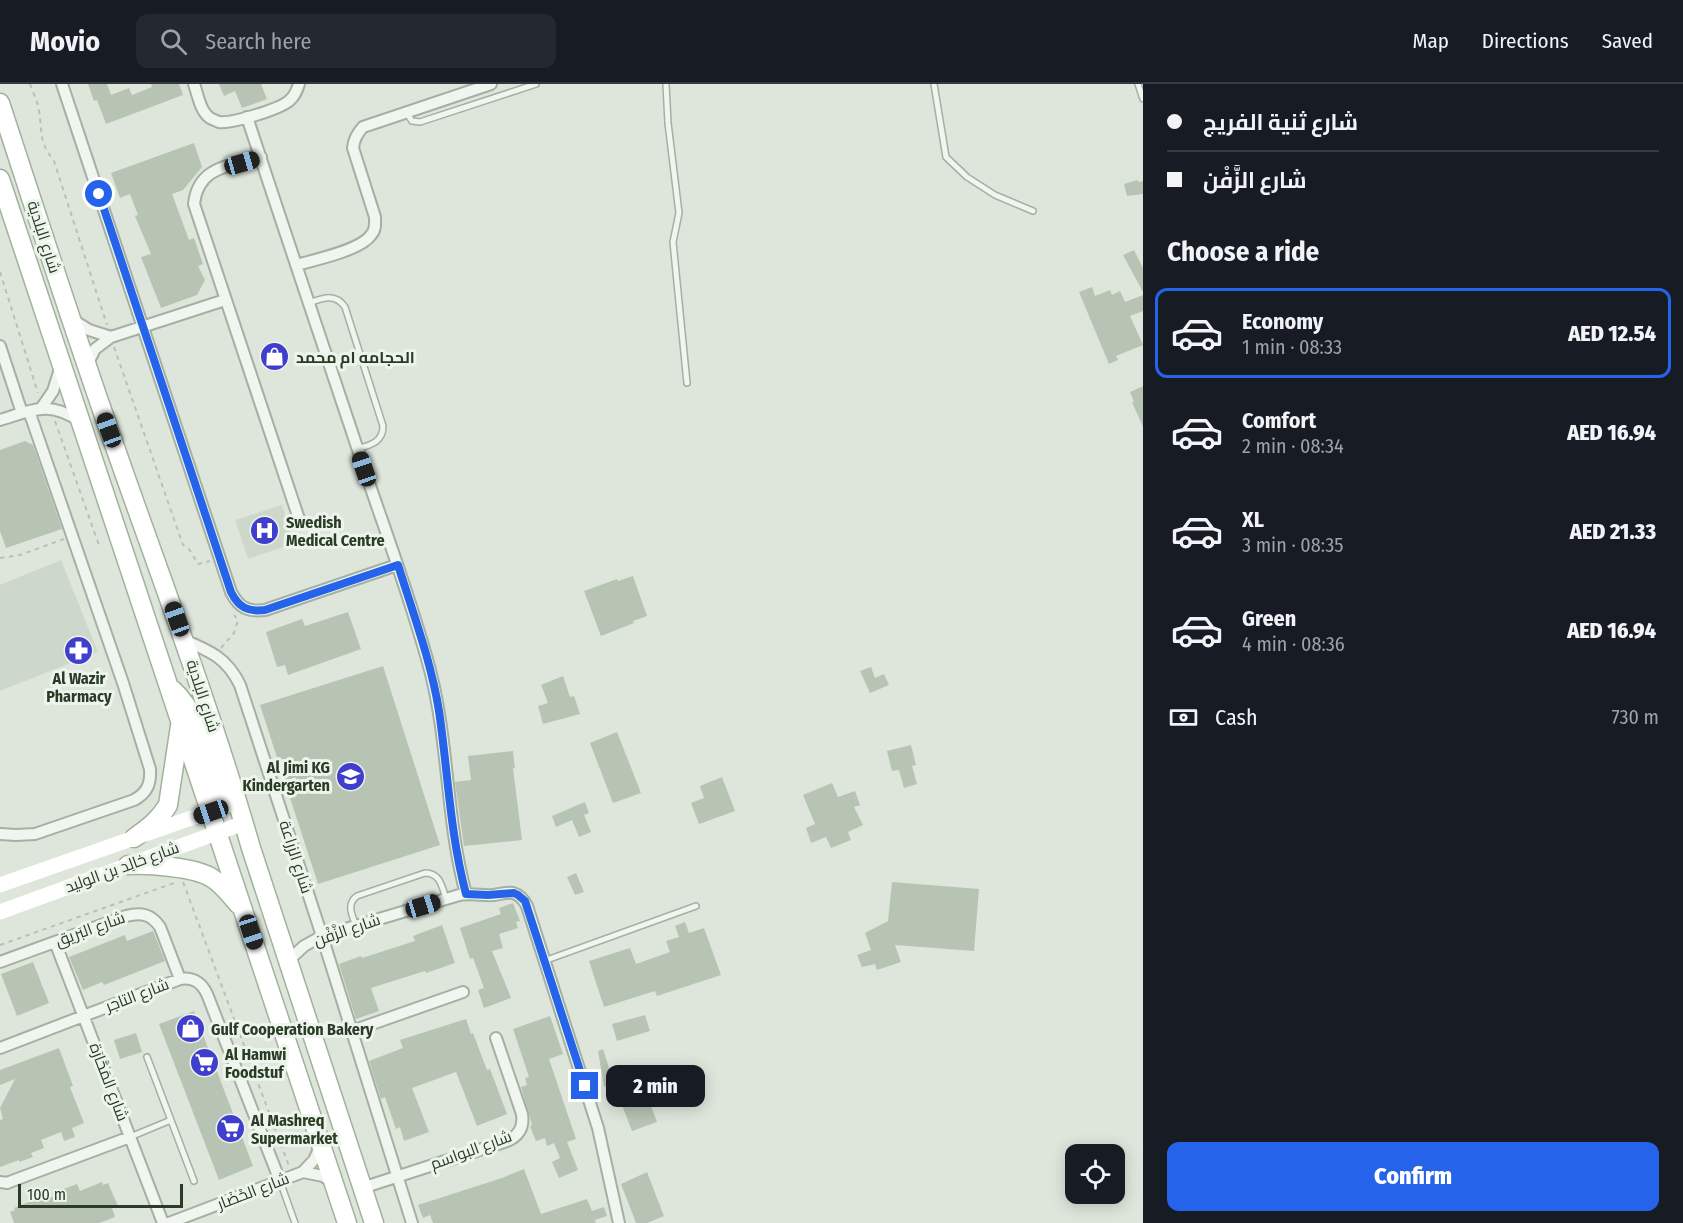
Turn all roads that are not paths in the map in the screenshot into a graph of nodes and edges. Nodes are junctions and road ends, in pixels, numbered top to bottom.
1 (62, 84) edge
2 (194, 84) edge
3 (299, 84) edge
4 (491, 84) edge
5 (536, 84) edge
6 (666, 84) edge
7 (934, 84) edge
8 (1138, 84) edge
9 (1143, 99) edge
10 (0, 103) edge
11 (406, 112) junction
12 (248, 117) junction
13 (261, 157) junction
14 (0, 179) edge
15 (1033, 211) dead end
16 (296, 265) junction
17 (225, 300) junction
18 (309, 303) junction
19 (71, 318) junction
20 (142, 327) junction
21 (111, 337) junction
22 (0, 345) edge
23 (61, 362) junction
24 (87, 367) junction
25 (687, 382) dead end
26 (46, 408) junction
27 (26, 412) junction
28 (0, 420) edge
29 (81, 422) junction
30 (357, 449) junction
31 (300, 522) dead end
32 (398, 565) junction
33 (184, 640) junction
34 (168, 685) junction
35 (181, 724) junction
36 (236, 796) junction
37 (211, 812) junction
38 (244, 823) junction
39 (218, 831) junction
40 (0, 834) edge
41 (134, 838) junction
42 (128, 865) junction
43 (0, 885) edge
44 (466, 894) junction
45 (446, 899) junction
46 (696, 906) dead end
47 (244, 910) junction
48 (0, 912) edge
49 (356, 926) junction
50 (322, 936) junction
51 (55, 942) junction
52 (288, 961) junction
53 (544, 961) junction
54 (0, 962) edge
55 (180, 979) junction
56 (463, 992) dead end
57 (84, 1016) junction
58 (352, 1030) junction
59 (496, 1038) dead end
60 (1, 1045) edge
61 (147, 1057) dead end
62 (171, 1120) junction
63 (130, 1137) junction
64 (321, 1144) junction
65 (298, 1174) junction
66 (398, 1176) junction
67 (194, 1181) dead end
68 (280, 1181) junction
69 (0, 1182) edge
70 (334, 1184) junction
71 (362, 1188) junction
72 (163, 1223) edge
73 (169, 1223) edge
74 (295, 1223) edge
75 (347, 1223) edge
76 (374, 1223) edge
77 (412, 1223) edge
78 (619, 1223) edge

1 - 20 street
2 - 12 street
3 - 12 street
4 - 11 street
5 - 11 lane
6 - 25 lane
7 - 15 lane
8 - 9 lane
10 - 19 main road, شارع البلدية
11 - 16 street
12 - 13 street
13 - 16 street
13 - 17 street
14 - 23 main road, شارع البلدية
16 - 18 street
17 - 20 street
17 - 31 street
18 - 30 street
18 - 30 lane
19 - 21 street
19 - 24 main road, شارع البلدية
20 - 21 street
20 - 32 street
21 - 24 street
22 - 27 street
23 - 26 street
23 - 29 main road, شارع البلدية
24 - 33 main road, شارع البلدية
26 - 27 street
26 - 29 street
27 - 28 street
27 - 40 street
29 - 34 main road, شارع البلدية
30 - 32 street
32 - 44 street
33 - 36 main road, شارع البلدية
33 - 50 street, شارع الزراعة
34 - 35 main road, شارع البلدية
34 - 36 main road
35 - 37 main road, شارع البلدية
35 - 41 main road
36 - 37 street, شارع خالِد بن الوليد
36 - 38 main road, شارع البلدية
37 - 39 main road, شارع البلدية
37 - 41 street, شارع خالِد بن الوليد
38 - 39 street, شارع خالِد بن الوليد
38 - 52 main road, شارع البلدية
39 - 42 street, شارع خالِد بن الوليد
39 - 47 main road, شارع البلدية
41 - 43 street, شارع خالِد بن الوليد
42 - 47 main road
42 - 48 street, شارع خالِد بن الوليد
44 - 45 street, شارع الزَّفْن
44 - 53 street, شارع الزَّفْن
45 - 49 street, شارع الزَّفْن
45 - 49 lane
46 - 53 lane
47 - 64 main road, شارع البلدية
49 - 50 street, شارع الزَّفْن
50 - 52 street, شارع الزَّفْن
50 - 58 street, شارع الزراعة
51 - 54 street, شارع البَريق
51 - 55 street, شارع البَريق
51 - 57 street, شارع المَحَّارَة
52 - 71 main road, شارع البلدية
53 - 78 street, شارع الزَّفْن
55 - 57 street, شارع التاجر
55 - 68 street, شارع التاجر
56 - 58 street
57 - 60 street, شارع التاجر
57 - 63 street, شارع المَحَّارَة
58 - 66 street, شارع الزراعة
59 - 66 street, شارع البواسم
61 - 62 lane
62 - 63 lane
62 - 67 lane
63 - 69 street
63 - 72 street, شارع المَحَّارَة
64 - 65 street, شارع الحْضَار
64 - 70 main road, شارع البلدية
65 - 68 street, شارع الحْضَار
65 - 70 street, شارع الحْضَار
66 - 71 street, شارع البواسم
66 - 77 street, شارع الزراعة
68 - 73 street, شارع الحْضَار
68 - 74 lane, شارع التاجر
70 - 75 main road, شارع البلدية
71 - 76 main road, شارع البلدية

